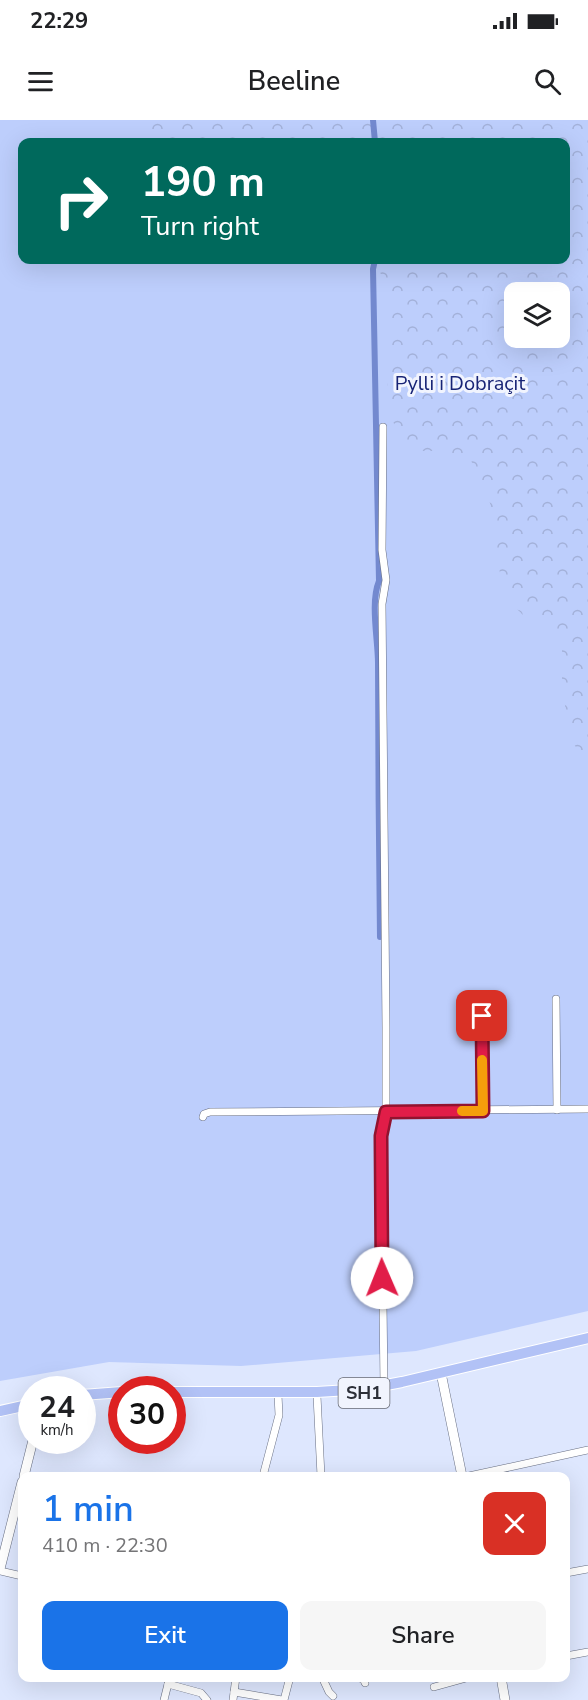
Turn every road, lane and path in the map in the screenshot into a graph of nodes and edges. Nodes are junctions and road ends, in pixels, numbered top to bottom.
1 (383, 427) dead end
2 (482, 999) dead end
3 (556, 999) dead end
4 (588, 1109) edge
5 (557, 1110) junction
6 (483, 1111) junction
7 (386, 1112) junction
8 (203, 1117) dead end
9 (588, 1338) edge
10 (442, 1375) junction
11 (384, 1386) junction
12 (186, 1392) edge
13 (209, 1392) junction
14 (278, 1395) junction
15 (316, 1396) junction
16 (18, 1407) edge
17 (0, 1411) edge
18 (588, 1450) edge
19 (30, 1454) edge
20 (25, 1472) edge
21 (264, 1472) edge
22 (321, 1472) edge
23 (461, 1472) edge
24 (487, 1472) edge
25 (18, 1498) edge
26 (588, 1569) edge
27 (0, 1570) edge
28 (570, 1572) edge
29 (18, 1575) edge
30 (588, 1652) edge
31 (570, 1655) edge
32 (168, 1682) edge
33 (174, 1682) edge
34 (288, 1682) edge
35 (325, 1682) edge
36 (452, 1682) edge
37 (502, 1682) edge
38 (434, 1687) dead end
39 (234, 1696) edge
40 (333, 1696) dead end
41 (164, 1700) edge
42 (207, 1700) edge
43 (283, 1700) edge
44 (505, 1700) edge

1 - 7 street
2 - 6 street
3 - 5 street
4 - 5 street
5 - 6 street
6 - 7 street
7 - 8 street
7 - 11 street
9 - 10 main road, SH1
10 - 11 main road, SH1
10 - 15 main road, SH1
10 - 23 street
11 - 13 main road, SH1
12 - 13 main road, SH1
13 - 14 main road, SH1
14 - 15 main road, SH1
14 - 21 street
15 - 22 street
16 - 17 main road
18 - 24 street
19 - 20 street
25 - 27 street
26 - 28 street
27 - 29 street
30 - 31 street
32 - 41 street
33 - 42 street
34 - 43 street
35 - 40 street
36 - 38 street
37 - 44 street
39 - 43 street

